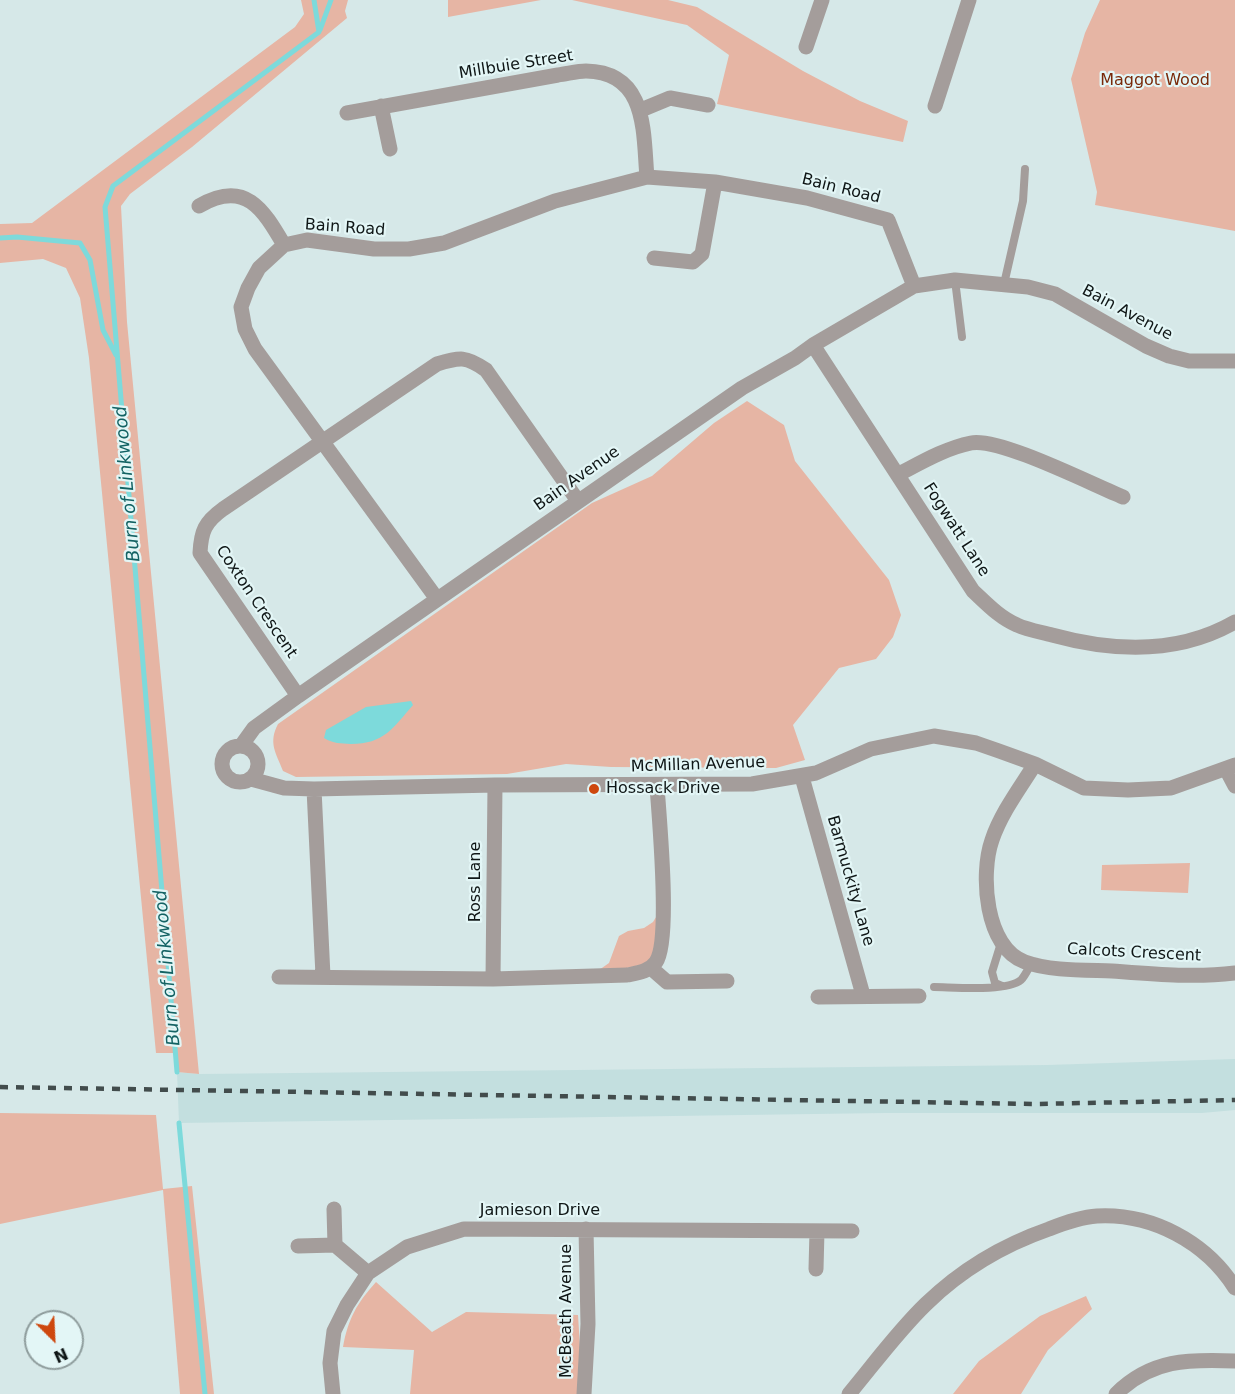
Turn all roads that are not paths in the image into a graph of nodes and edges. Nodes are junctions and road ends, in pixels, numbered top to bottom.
1 (822, 0) edge
2 (969, 0) edge
3 (806, 48) dead end
4 (708, 105) dead end
5 (381, 106) junction
6 (935, 106) dead end
7 (641, 110) junction
8 (347, 113) dead end
9 (390, 149) dead end
10 (1025, 169) dead end
11 (647, 177) junction
12 (715, 182) junction
13 (200, 206) dead end
14 (284, 245) junction
15 (654, 258) dead end
16 (955, 280) junction
17 (1004, 284) junction
18 (914, 286) junction
19 (962, 337) dead end
20 (813, 345) junction
21 (1235, 361) edge
22 (323, 441) junction
23 (899, 474) junction
24 (1123, 497) dead end
25 (578, 501) junction
26 (437, 598) junction
27 (1235, 622) edge
28 (297, 696) junction
29 (241, 746) junction
30 (1035, 764) junction
31 (1230, 767) edge
32 (802, 777) junction
33 (251, 779) junction
34 (495, 785) junction
35 (657, 786) junction
36 (1235, 786) edge
37 (314, 789) junction
38 (1001, 942) junction
39 (1031, 964) junction
40 (651, 968) junction
41 (1235, 974) edge
42 (279, 976) dead end
43 (323, 976) junction
44 (493, 979) junction
45 (727, 981) dead end
46 (1002, 986) junction
47 (934, 987) dead end
48 (862, 995) junction
49 (919, 996) dead end
50 (818, 998) dead end
51 (334, 1209) dead end
52 (586, 1229) junction
53 (817, 1231) junction
54 (852, 1231) dead end
55 (336, 1245) junction
56 (298, 1246) dead end
57 (1229, 1266) edge
58 (816, 1269) dead end
59 (368, 1273) junction
60 (1235, 1288) edge
61 (1235, 1361) edge
62 (333, 1394) edge
63 (584, 1394) edge
64 (849, 1394) edge
65 (1116, 1394) edge

1 - 3 street
2 - 6 street
4 - 7 street
5 - 7 street, Millbuie Street
5 - 8 street, Millbuie Street
5 - 9 street
7 - 11 street, Millbuie Street
10 - 17 lane
11 - 12 street, Bain Road
11 - 14 street, Bain Road
12 - 15 street
12 - 18 street, Bain Road
13 - 14 street
14 - 22 street, Bain Road
16 - 17 street, Bain Avenue
16 - 18 street, Bain Avenue
16 - 19 lane
17 - 21 street, Bain Avenue
18 - 20 street, Bain Avenue
20 - 23 street, Fogwatt Lane
20 - 25 street, Bain Avenue
22 - 25 street, Coxton Crescent
22 - 26 street, Bain Road
22 - 28 street, Coxton Crescent
23 - 24 street
23 - 27 street, Fogwatt Lane
25 - 26 street, Bain Avenue
26 - 28 street, Bain Avenue
28 - 29 street, Bain Avenue
29 - 33 street
29 - 33 street
30 - 31 street, McMillan Avenue
30 - 32 street, McMillan Avenue
30 - 38 street
31 - 36 street
32 - 35 street, McMillan Avenue
32 - 48 street, Barmuckity Lane
33 - 37 street, McMillan Avenue
34 - 35 street, McMillan Avenue
34 - 37 street, McMillan Avenue
34 - 44 street, Ross Lane
35 - 40 street
37 - 43 street
38 - 39 street, Calcots Crescent
38 - 46 lane
39 - 41 street, Calcots Crescent
39 - 46 lane
40 - 44 street
40 - 45 street
42 - 43 street
43 - 44 street
46 - 47 lane
48 - 49 street
48 - 50 street
51 - 55 street
52 - 53 street, Jamieson Drive
52 - 59 street, Jamieson Drive
52 - 63 street, McBeath Avenue
53 - 54 street, Jamieson Drive
53 - 58 street
55 - 56 street
55 - 59 street
57 - 60 street
57 - 64 street
59 - 62 street, Jamieson Drive
61 - 65 street

